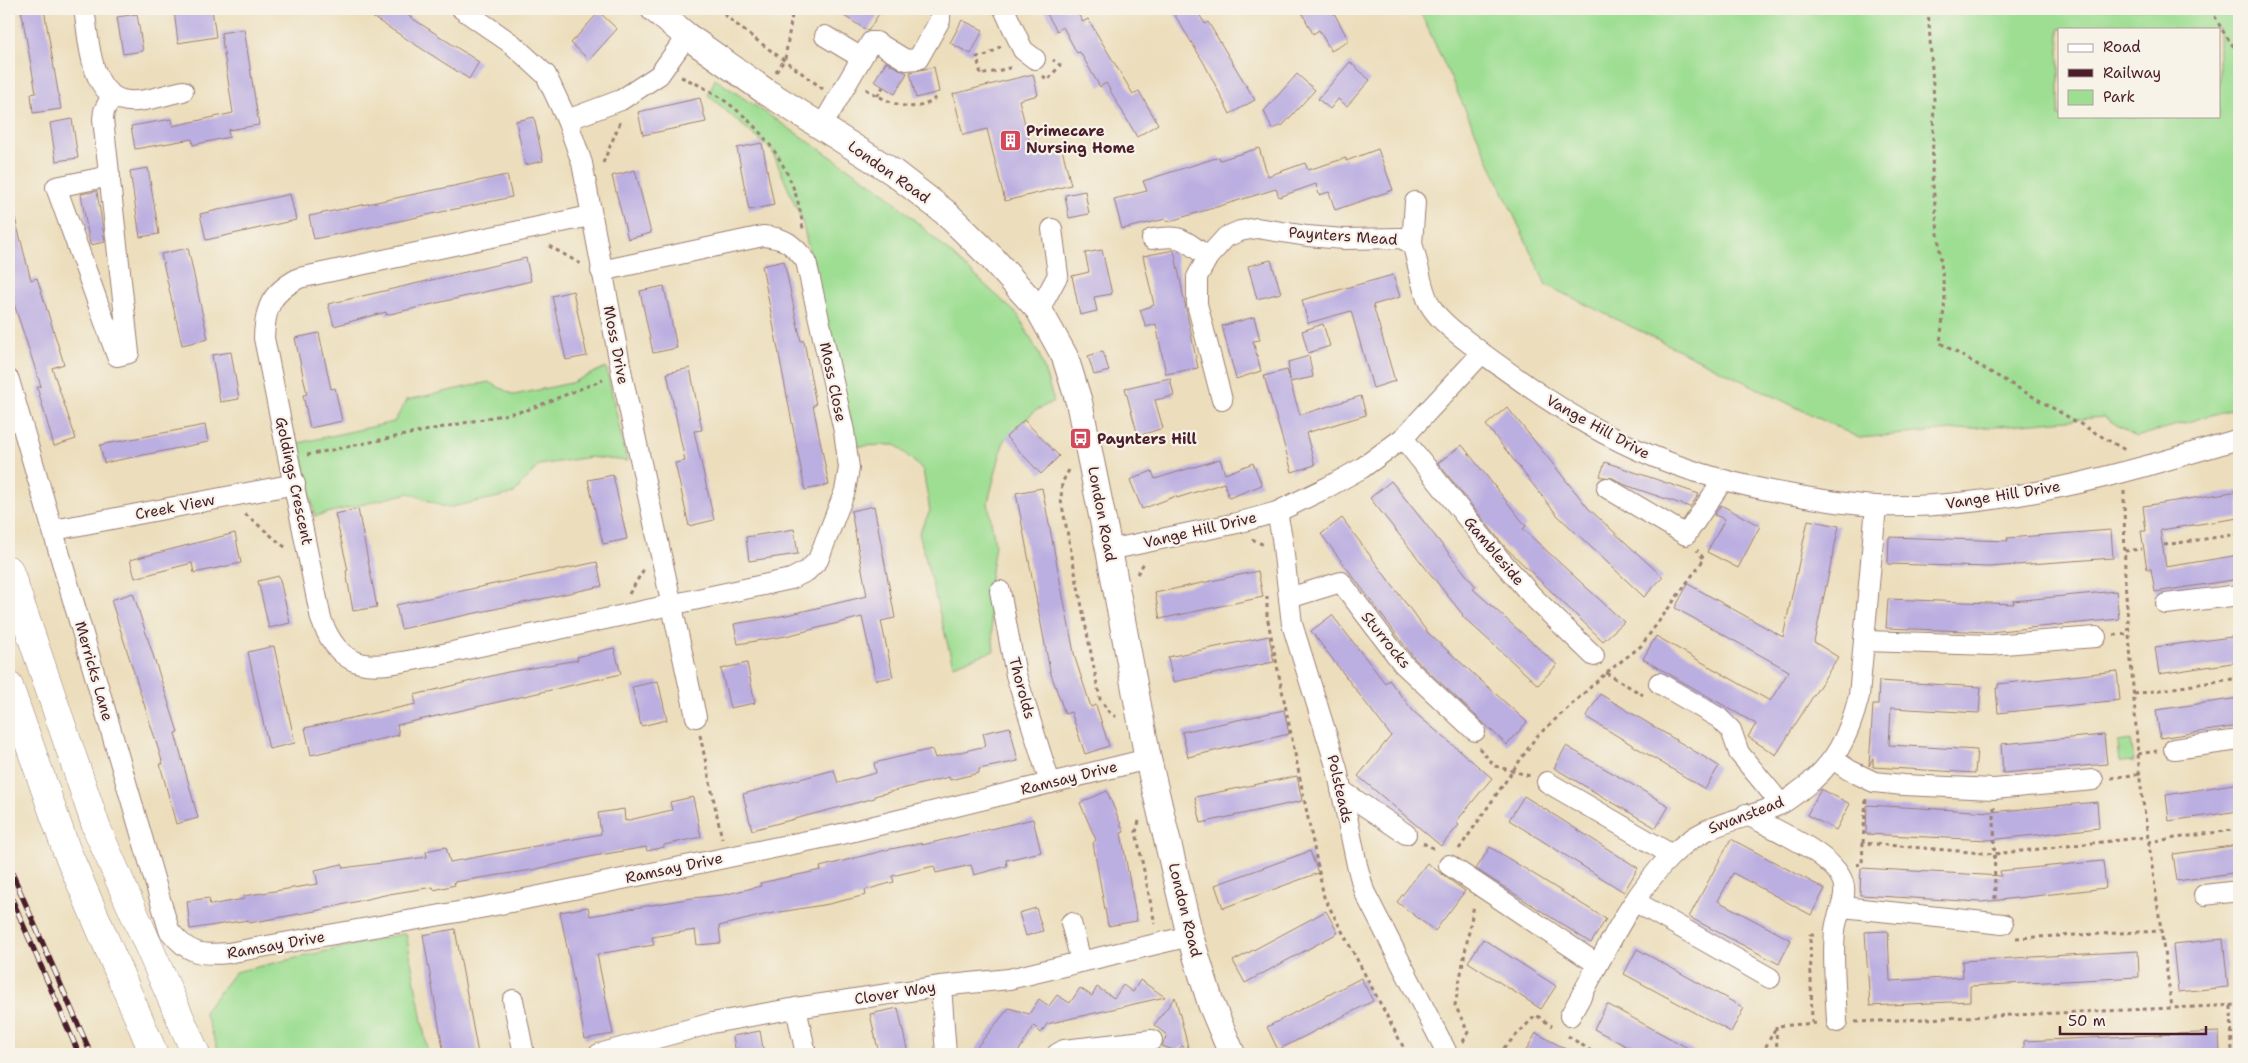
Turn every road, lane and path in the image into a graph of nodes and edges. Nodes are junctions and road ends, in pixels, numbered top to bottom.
1 (84, 9) edge
2 (462, 9) edge
3 (654, 9) edge
4 (718, 9) edge
5 (794, 9) edge
6 (940, 9) edge
7 (1004, 9) edge
8 (1928, 9) edge
9 (2211, 9) edge
10 (687, 36) junction
11 (825, 36) dead end
12 (2239, 54) edge
13 (860, 57) junction
14 (785, 59) junction
15 (1036, 59) dead end
16 (679, 76) dead end
17 (859, 85) dead end
18 (884, 87) dead end
19 (183, 91) dead end
20 (765, 91) junction
21 (112, 95) junction
22 (938, 95) dead end
23 (877, 96) junction
24 (836, 101) junction
25 (624, 113) dead end
26 (567, 120) junction
27 (822, 126) junction
28 (599, 171) dead end
29 (110, 176) junction
30 (1415, 202) dead end
31 (590, 216) junction
32 (1052, 229) dead end
33 (1152, 239) dead end
34 (542, 241) dead end
35 (1412, 244) junction
36 (1208, 256) junction
37 (806, 261) junction
38 (592, 268) junction
39 (1039, 310) junction
40 (1482, 353) junction
41 (622, 375) junction
42 (9, 380) edge
43 (1222, 400) dead end
44 (1403, 438) junction
45 (2239, 439) edge
46 (289, 459) junction
47 (2151, 465) junction
48 (1071, 467) dead end
49 (1723, 480) junction
50 (295, 484) junction
51 (2124, 485) dead end
52 (1607, 488) dead end
53 (1876, 506) junction
54 (242, 511) dead end
55 (1277, 512) junction
56 (54, 530) junction
57 (2239, 534) edge
58 (1686, 535) junction
59 (1246, 539) dead end
60 (2164, 545) dead end
61 (1268, 548) dead end
62 (287, 549) dead end
63 (2142, 549) dead end
64 (1109, 550) junction
65 (2124, 551) junction
66 (1148, 560) dead end
67 (646, 566) dead end
68 (9, 570) edge
69 (1135, 581) dead end
70 (1268, 587) dead end
71 (1000, 591) dead end
72 (628, 595) dead end
73 (2239, 595) edge
74 (1289, 598) junction
75 (670, 604) junction
76 (2166, 604) dead end
77 (2096, 637) dead end
78 (1865, 641) junction
79 (1594, 656) joint
80 (1606, 673) junction
81 (2239, 678) edge
82 (1659, 683) joint
83 (9, 686) edge
84 (2134, 694) junction
85 (1120, 710) dead end
86 (696, 718) joint
87 (1475, 731) joint
88 (2239, 740) edge
89 (2174, 749) dead end
90 (1148, 759) junction
91 (1833, 759) junction
92 (1514, 770) junction
93 (2139, 774) junction
94 (1867, 779) junction
95 (2093, 780) joint
96 (1547, 782) joint
97 (1050, 783) junction
98 (1994, 789) junction
99 (1341, 790) junction
100 (1156, 792) junction
101 (1781, 804) junction
102 (1746, 814) junction
103 (2239, 829) edge
104 (1406, 834) joint
105 (2147, 837) junction
106 (2148, 842) junction
107 (1863, 843) junction
108 (1994, 854) junction
109 (1672, 855) junction
110 (726, 858) junction
111 (1449, 865) junction
112 (1839, 871) junction
113 (1480, 888) junction
114 (2239, 891) edge
115 (2204, 895) dead end
116 (1636, 902) junction
117 (1843, 907) junction
118 (1071, 923) dead end
119 (2003, 924) junction
120 (2161, 932) junction
121 (1190, 936) junction
122 (1159, 943) junction
123 (195, 953) joint
124 (1081, 961) junction
125 (1597, 964) junction
126 (1770, 978) dead end
127 (941, 986) junction
128 (513, 1000) dead end
129 (2239, 1005) edge
130 (2231, 1006) junction
131 (796, 1008) junction
132 (2172, 1008) junction
133 (1837, 1022) junction
134 (1776, 1026) junction
135 (1565, 1027) junction
136 (1152, 1040) dead end
137 (661, 1046) edge
138 (1453, 1049) joint
139 (154, 1054) edge
140 (196, 1054) edge
141 (524, 1054) edge
142 (599, 1054) edge
143 (806, 1054) edge
144 (946, 1054) edge
145 (1057, 1054) edge
146 (1232, 1054) edge
147 (1407, 1054) edge
148 (1498, 1054) edge
149 (1596, 1054) edge
150 (1762, 1054) edge
151 (1777, 1054) edge
152 (2232, 1054) edge

1 - 21 street
2 - 26 street, Moss Drive
3 - 10 main road, London Road
4 - 14 path
5 - 14 path
6 - 13 street
7 - 15 street
8 - 47 path
9 - 12 path
10 - 20 main road, London Road
10 - 26 street
11 - 13 street
13 - 24 street
14 - 20 path
14 - 24 path
16 - 37 path
17 - 23 path
18 - 23 path
19 - 21 street
20 - 27 main road, London Road
21 - 29 street
22 - 23 path
24 - 27 street
25 - 28 path
26 - 31 street, Moss Drive
27 - 39 main road, London Road
29 - 29 street
30 - 35 street
31 - 38 street, Moss Drive
31 - 46 street, Goldings Crescent
32 - 39 street
33 - 36 street
34 - 38 path
35 - 36 street, Paynters Mead
35 - 40 street, Paynters Mead
36 - 43 street, Paynters Mead
37 - 38 street
37 - 75 street, Moss Close
38 - 41 street, Moss Drive
39 - 64 main road, London Road
40 - 44 street, Vange Hill Drive
40 - 49 street, Vange Hill Drive
41 - 46 path
41 - 75 street, Moss Drive
42 - 56 street, Merricks Lane
44 - 55 street, Vange Hill Drive
44 - 79 street, Gambleside
45 - 47 street, Vange Hill Drive
46 - 50 street, Goldings Crescent
47 - 53 street, Vange Hill Drive
48 - 85 path
49 - 53 street, Vange Hill Drive
49 - 58 street
50 - 56 street, Creek View
50 - 75 street, Goldings Crescent
51 - 65 path
52 - 58 street
53 - 78 street, Swanstead
54 - 62 path
55 - 64 street, Vange Hill Drive
55 - 74 street, Polsteads
56 - 123 street, Merricks Lane
57 - 60 path
58 - 80 path
59 - 61 path
63 - 65 path
64 - 90 main road, London Road
65 - 84 path
66 - 69 path
67 - 72 path
68 - 140 highway
70 - 147 path
71 - 97 street, Thorolds
73 - 76 street
74 - 87 street, Sturrocks
74 - 99 street, Polsteads
75 - 86 street, Moss Drive
77 - 78 street
78 - 91 street, Swanstead
79 - 80 path
80 - 82 path
80 - 92 path
81 - 84 path
82 - 101 street
83 - 139 highway
84 - 93 path
86 - 110 path
87 - 92 path
88 - 89 street
90 - 97 street, Ramsay Drive
90 - 100 main road, London Road
91 - 94 street
91 - 101 street, Swanstead
92 - 96 path
92 - 111 path
93 - 95 path
93 - 105 path
94 - 98 street
94 - 107 path
95 - 98 street
96 - 109 street
97 - 110 street, Ramsay Drive
98 - 108 path
99 - 104 street
99 - 138 street, Polsteads
100 - 121 main road, London Road
100 - 122 path
101 - 102 street, Swanstead
102 - 109 street, Swanstead
102 - 112 street
103 - 106 path
104 - 111 path
105 - 106 path
105 - 108 path
106 - 120 path
107 - 108 path
107 - 112 path
108 - 119 path
109 - 116 street, Swanstead
110 - 123 street, Ramsay Drive
111 - 113 street
112 - 117 street
113 - 125 street
113 - 138 path
114 - 115 street
116 - 125 street, Swanstead
116 - 126 street
117 - 119 street
117 - 133 street
118 - 124 street
119 - 120 path
120 - 132 path
121 - 122 street, Clover Way
121 - 146 main road, London Road
122 - 124 street, Clover Way
124 - 127 street, Clover Way
125 - 135 street, Swanstead
127 - 131 street, Clover Way
127 - 144 street
128 - 141 street
129 - 130 path
130 - 132 path
130 - 152 path
131 - 137 street, Clover Way
131 - 143 street
132 - 133 path
133 - 134 path
134 - 150 path
134 - 151 path
135 - 148 path
135 - 149 path
136 - 145 street
137 - 142 street, Clover Way

